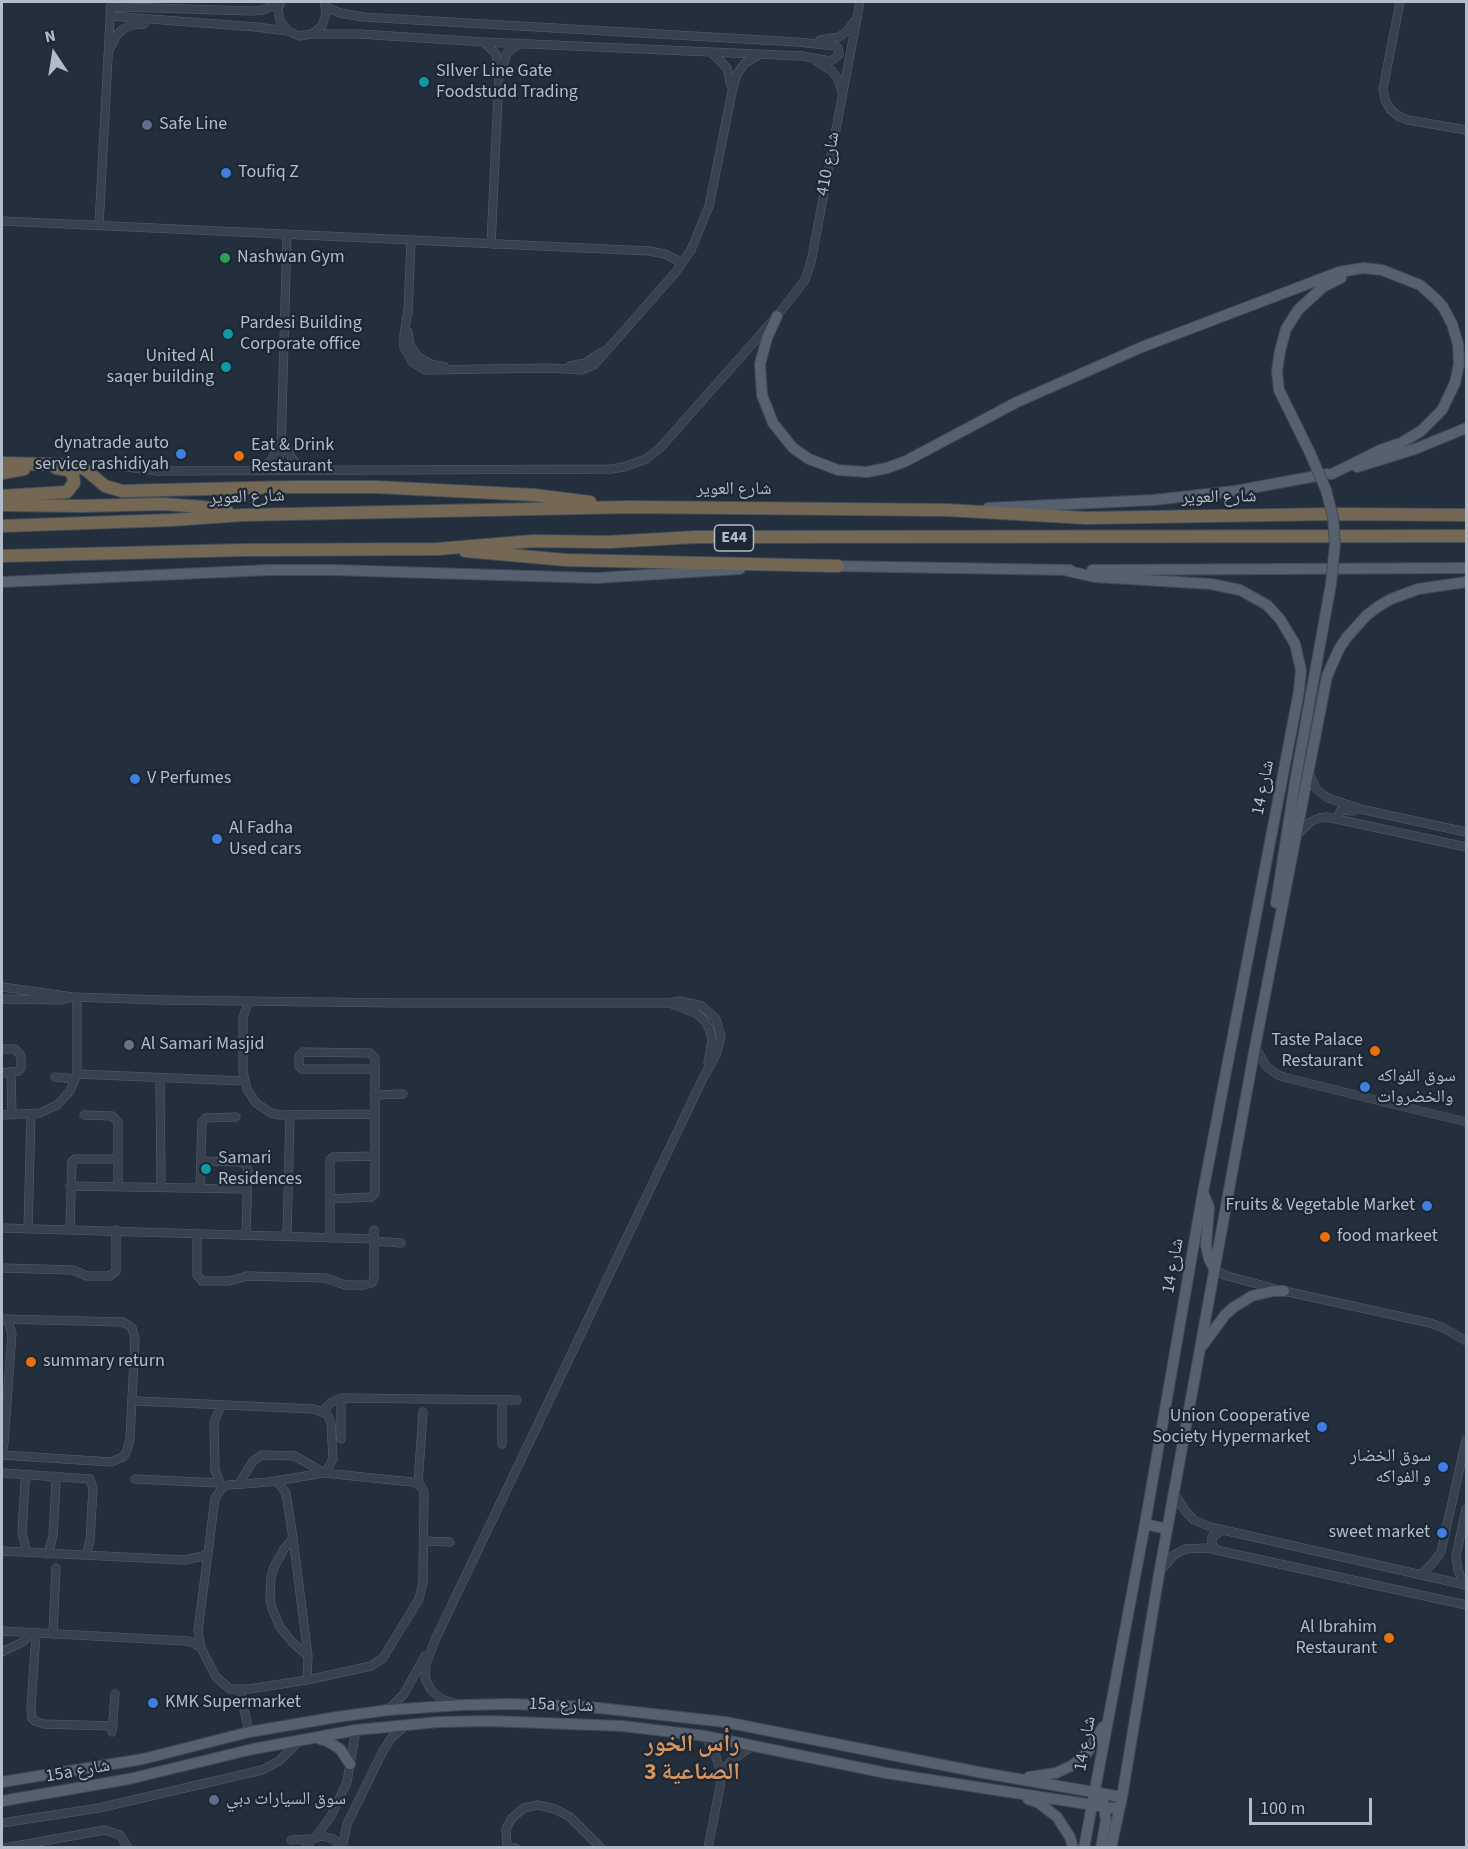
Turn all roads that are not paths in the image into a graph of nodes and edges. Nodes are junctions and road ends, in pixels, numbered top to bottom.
1 (136, 2) edge
2 (280, 2) edge
3 (860, 2) edge
4 (1400, 2) edge
5 (325, 4) edge
6 (173, 8) junction
7 (111, 9) edge
8 (857, 14) junction
9 (172, 22) junction
10 (288, 31) junction
11 (312, 34) junction
12 (483, 42) junction
13 (797, 42) junction
14 (520, 43) junction
15 (108, 50) junction
16 (711, 53) junction
17 (763, 55) junction
18 (788, 55) junction
19 (500, 75) junction
20 (732, 92) junction
21 (842, 94) junction
22 (1467, 130) edge
23 (2, 221) edge
24 (99, 225) junction
25 (287, 235) junction
26 (411, 240) junction
27 (491, 244) junction
28 (682, 263) junction
29 (1399, 276) junction
30 (777, 316) junction
31 (1467, 428) edge
32 (281, 429) junction
33 (2, 464) edge
34 (105, 464) dead end
35 (262, 470) junction
36 (275, 470) junction
37 (305, 470) junction
38 (2, 473) edge
39 (1332, 474) junction
40 (2, 496) edge
41 (2, 505) edge
42 (630, 507) junction
43 (947, 510) junction
44 (243, 515) junction
45 (1467, 515) edge
46 (2, 526) edge
47 (1467, 536) edge
48 (437, 549) junction
49 (2, 556) edge
50 (838, 566) junction
51 (1467, 568) edge
52 (1064, 570) junction
53 (2, 582) edge
54 (1467, 582) edge
55 (1309, 773) junction
56 (1390, 815) junction
57 (1340, 819) junction
58 (1467, 832) edge
59 (1297, 836) junction
60 (1467, 847) edge
61 (1274, 945) junction
62 (2, 987) edge
63 (75, 997) junction
64 (2, 999) edge
65 (236, 1000) junction
66 (249, 1001) junction
67 (243, 1017) junction
68 (1255, 1047) junction
69 (2, 1049) edge
70 (375, 1069) junction
71 (2, 1073) edge
72 (11, 1073) junction
73 (55, 1077) dead end
74 (76, 1077) junction
75 (160, 1078) junction
76 (244, 1081) junction
77 (374, 1095) junction
78 (404, 1095) dead end
79 (31, 1114) junction
80 (374, 1114) junction
81 (2, 1115) edge
82 (12, 1115) junction
83 (84, 1115) dead end
84 (290, 1115) junction
85 (236, 1117) dead end
86 (1467, 1122) edge
87 (375, 1156) junction
88 (118, 1159) junction
89 (201, 1161) junction
90 (70, 1186) junction
91 (117, 1186) junction
92 (161, 1187) junction
93 (200, 1188) junction
94 (247, 1189) junction
95 (1203, 1192) junction
96 (330, 1199) junction
97 (2, 1228) edge
98 (28, 1229) junction
99 (70, 1229) junction
100 (116, 1230) junction
101 (197, 1233) junction
102 (246, 1235) junction
103 (288, 1236) junction
104 (374, 1237) junction
105 (330, 1238) junction
106 (400, 1243) dead end
107 (2, 1268) edge
108 (1215, 1270) junction
109 (1284, 1291) junction
110 (4, 1319) edge
111 (1467, 1341) edge
112 (1201, 1348) junction
113 (341, 1398) junction
114 (502, 1400) junction
115 (517, 1400) dead end
116 (136, 1401) dead end
117 (221, 1406) junction
118 (322, 1411) junction
119 (423, 1413) dead end
120 (341, 1439) dead end
121 (1467, 1440) edge
122 (502, 1444) dead end
123 (2, 1454) edge
124 (2, 1473) edge
125 (324, 1473) junction
126 (28, 1474) junction
127 (53, 1476) junction
128 (135, 1479) dead end
129 (277, 1481) junction
130 (239, 1484) junction
131 (418, 1484) junction
132 (220, 1485) junction
133 (1174, 1493) junction
134 (1467, 1509) edge
135 (1145, 1524) junction
136 (1167, 1529) junction
137 (1221, 1531) junction
138 (293, 1538) junction
139 (423, 1541) junction
140 (450, 1542) dead end
141 (1219, 1550) junction
142 (2, 1551) edge
143 (27, 1552) junction
144 (48, 1554) junction
145 (208, 1555) junction
146 (86, 1556) junction
147 (56, 1568) dead end
148 (1159, 1574) junction
149 (1421, 1574) junction
150 (1465, 1585) edge
151 (1467, 1605) edge
152 (2, 1631) edge
153 (34, 1633) junction
154 (53, 1634) junction
155 (435, 1640) junction
156 (201, 1648) junction
157 (2, 1652) edge
158 (308, 1656) junction
159 (307, 1680) junction
160 (240, 1690) junction
161 (115, 1694) dead end
162 (461, 1705) junction
163 (388, 1710) junction
164 (1107, 1719) junction
165 (725, 1722) junction
166 (407, 1725) junction
167 (623, 1726) junction
168 (356, 1730) junction
169 (249, 1732) junction
170 (705, 1736) junction
171 (308, 1738) junction
172 (754, 1745) junction
173 (350, 1764) junction
174 (721, 1773) junction
175 (1002, 1776) junction
176 (2, 1782) edge
177 (993, 1789) junction
178 (1094, 1792) junction
179 (1122, 1797) junction
180 (2, 1801) edge
181 (1092, 1804) junction
182 (1105, 1807) junction
183 (1119, 1809) junction
184 (2, 1823) edge
185 (314, 1838) junction
186 (5, 1848) edge
187 (128, 1848) edge
188 (297, 1848) edge
189 (305, 1848) edge
190 (341, 1848) edge
191 (508, 1848) edge
192 (516, 1848) edge
193 (601, 1848) edge
194 (708, 1848) edge
195 (1073, 1848) edge
196 (1084, 1848) edge
197 (1101, 1848) edge
198 (1111, 1848) edge

1 - 6 street
2 - 6 street
2 - 10 street
3 - 8 street, شارع 410
4 - 22 street
5 - 11 street
5 - 13 street
6 - 7 street
7 - 9 street
7 - 15 street
8 - 13 street
8 - 21 street, شارع 410
9 - 10 street
9 - 15 street
10 - 11 street
11 - 12 street
12 - 14 street
12 - 19 street
13 - 18 street
14 - 16 street
14 - 19 street
15 - 24 street
16 - 17 street
16 - 20 street
17 - 18 street
17 - 20 street
18 - 21 street
19 - 27 street
20 - 28 street
21 - 30 street, شارع 410
23 - 24 street
24 - 25 street
25 - 26 street
25 - 32 street
26 - 27 street
26 - 28 street
27 - 28 street
29 - 30 main road
29 - 39 main road
29 - 61 main road, bridge
30 - 37 street, شارع 410
31 - 39 main road
32 - 35 street
32 - 36 street
32 - 37 street
33 - 42 highway
34 - 35 street, شارع 410
35 - 36 street, شارع 410
36 - 37 street, شارع 410
38 - 40 highway
39 - 43 main road
41 - 44 highway
42 - 43 highway, شارع العوير / E44
42 - 44 highway, شارع العوير / E44
43 - 45 highway, شارع العوير / E44
44 - 46 highway, شارع العوير / E44
47 - 48 highway, شارع العوير / E44
48 - 49 highway, شارع العوير / E44
48 - 50 highway
50 - 52 main road
50 - 53 main road
51 - 52 main road
52 - 95 main road, شارع 14
54 - 55 main road
55 - 56 street
55 - 59 main road
56 - 57 street
56 - 58 street
57 - 59 street
57 - 60 street
59 - 61 main road
61 - 68 main road
62 - 63 street
63 - 64 street
63 - 65 street
63 - 74 street
65 - 66 street
65 - 67 street
66 - 67 street
66 - 155 street
67 - 76 street
68 - 86 street
68 - 108 main road
69 - 72 street
70 - 70 street
70 - 77 street
71 - 72 street
72 - 82 street
73 - 74 street
74 - 75 street
74 - 79 street
75 - 76 street
75 - 92 street
76 - 84 street
77 - 78 street
77 - 80 street
79 - 82 street
79 - 98 street
80 - 84 street
80 - 87 street
81 - 82 street
83 - 88 street
84 - 103 street
85 - 89 street
87 - 96 street
87 - 96 street
88 - 90 street
88 - 91 street
89 - 93 street
89 - 94 street
90 - 91 street
90 - 99 street
91 - 92 street
92 - 93 street
93 - 94 street
94 - 102 street
95 - 108 main road
95 - 135 main road, شارع 14
96 - 105 street
97 - 98 street
98 - 99 street
99 - 100 street
100 - 101 street
100 - 107 street
101 - 102 street
101 - 104 street
102 - 103 street
103 - 105 street
104 - 105 street
104 - 106 street
108 - 109 street
108 - 112 main road
109 - 111 street
109 - 112 main road
110 - 123 street
110 - 123 street
112 - 133 main road
113 - 114 street
113 - 118 street
113 - 120 street
114 - 115 street
114 - 122 street
116 - 117 street
117 - 118 street
117 - 132 street
118 - 125 street
119 - 131 street
121 - 149 street
124 - 126 street
125 - 129 street
125 - 130 street
125 - 131 street
126 - 127 street
126 - 143 street
127 - 144 street
127 - 146 street
128 - 132 street
129 - 130 street
129 - 138 street
130 - 132 street
131 - 139 street
132 - 145 street
133 - 136 main road
133 - 137 street
134 - 150 street
135 - 136 main road
135 - 164 main road, شارع 14
136 - 148 main road
137 - 141 street
137 - 149 street
138 - 158 street
138 - 158 street
139 - 140 street
139 - 159 street
141 - 148 street
141 - 151 street
142 - 143 street
143 - 144 street
144 - 146 street
145 - 146 street
145 - 156 street
147 - 154 street
148 - 179 main road
149 - 150 street
152 - 153 street
153 - 154 street
153 - 157 street
153 - 161 street
154 - 156 street
155 - 162 street
155 - 163 street
156 - 160 street
158 - 159 street
159 - 160 street
160 - 169 street
162 - 163 main road, 15a شارع
162 - 165 main road, 15a شارع
162 - 168 main road
163 - 169 main road, 15a شارع
164 - 175 main road
164 - 178 main road, شارع 14
165 - 167 main road
165 - 175 main road, 15a شارع
166 - 167 main road, 15a شارع
166 - 168 main road, 15a شارع
166 - 190 street
167 - 170 main road, 15a شارع
168 - 171 main road, 15a شارع
168 - 173 street
169 - 176 main road, 15a شارع
170 - 172 main road, 15a شارع
170 - 174 street
171 - 173 main road
171 - 180 main road, 15a شارع
171 - 184 street
172 - 174 street
172 - 177 main road, 15a شارع
173 - 185 street
174 - 194 street
175 - 178 main road, 15a شارع
177 - 181 main road, 15a شارع
177 - 195 main road
178 - 179 main road, 15a شارع
178 - 181 main road, شارع 14
178 - 182 main road
179 - 183 main road
181 - 182 main road, 15a شارع
181 - 196 main road, شارع 14
182 - 183 main road, 15a شارع
182 - 197 main road
183 - 198 main road
185 - 188 street
185 - 189 street
185 - 190 street
186 - 187 street
191 - 192 street
191 - 193 street

